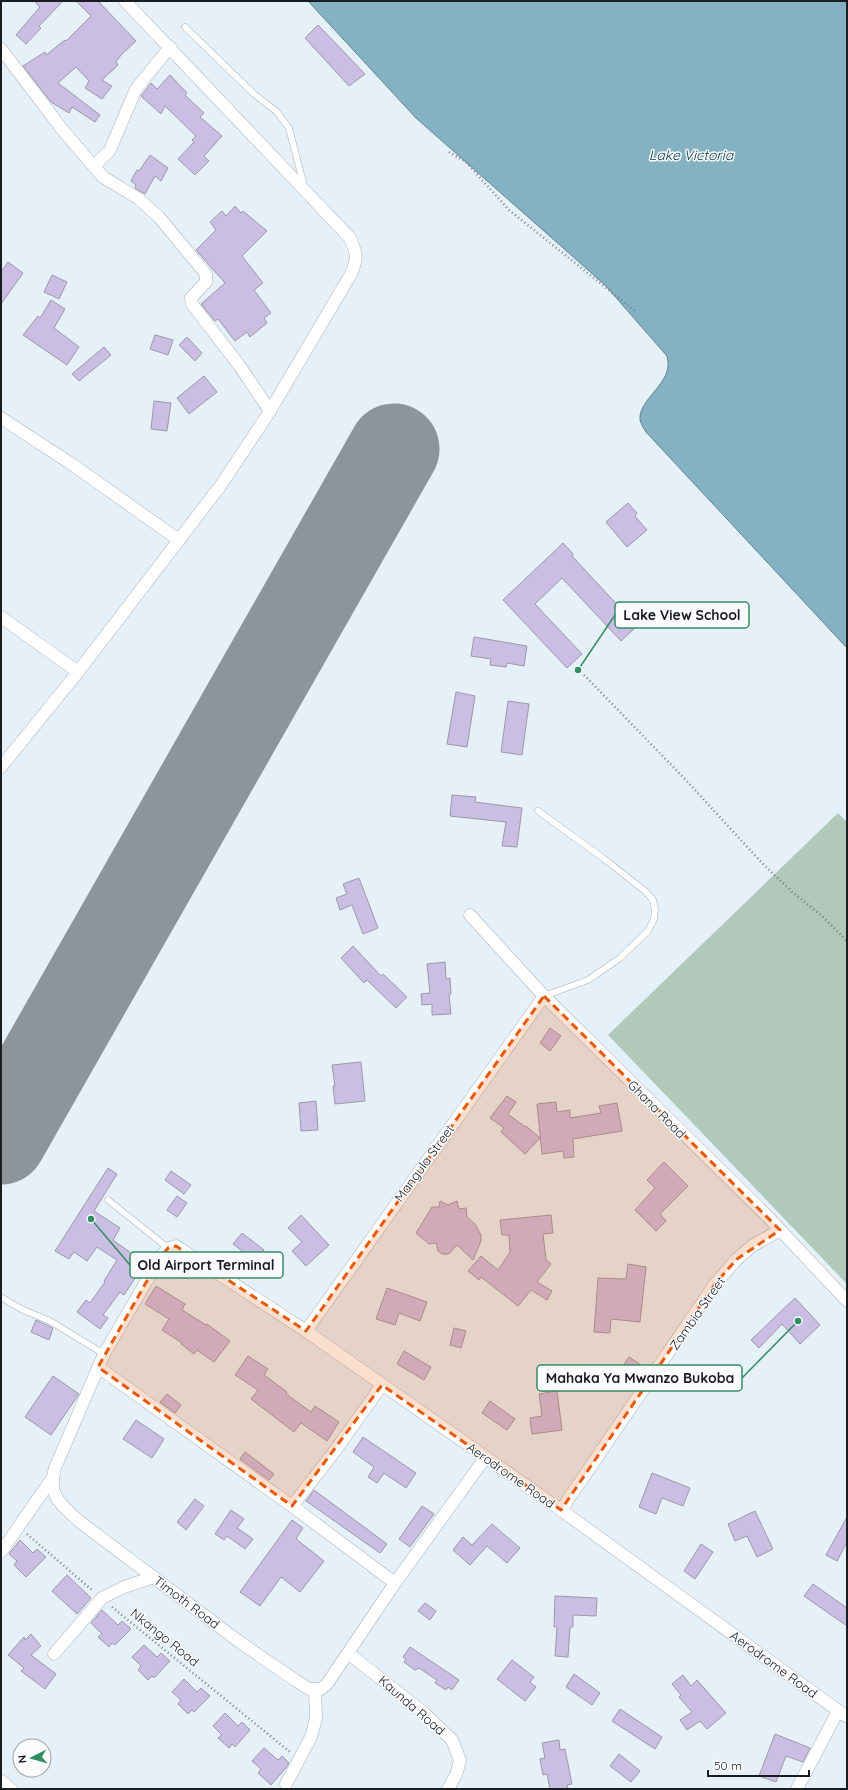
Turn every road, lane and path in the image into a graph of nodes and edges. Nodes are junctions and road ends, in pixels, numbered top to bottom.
1 (124, 1) edge
2 (185, 27) dead end
3 (170, 48) junction
4 (1, 49) edge
5 (449, 152) dead end
6 (94, 166) junction
7 (305, 190) junction
8 (635, 311) dead end
9 (270, 411) junction
10 (1, 418) edge
11 (179, 540) junction
12 (1, 617) edge
13 (78, 672) junction
14 (584, 675) dead end
15 (1, 767) edge
16 (538, 811) dead end
17 (470, 915) dead end
18 (847, 941) edge
19 (544, 996) junction
20 (108, 1200) dead end
21 (780, 1230) junction
22 (168, 1248) junction
23 (1, 1297) edge
24 (847, 1301) edge
25 (306, 1331) junction
26 (104, 1354) junction
27 (98, 1367) junction
28 (382, 1385) junction
29 (485, 1458) junction
30 (51, 1480) junction
31 (292, 1506) junction
32 (561, 1510) junction
33 (19, 1527) junction
34 (1, 1552) edge
35 (154, 1577) junction
36 (395, 1583) junction
37 (102, 1598) junction
38 (348, 1653) junction
39 (54, 1654) dead end
40 (315, 1689) junction
41 (842, 1714) edge
42 (299, 1760) junction
43 (1, 1781) edge
44 (286, 1784) dead end
45 (11, 1789) edge
46 (448, 1789) edge
47 (797, 1789) edge

1 - 3 street
2 - 7 lane
3 - 6 street
3 - 7 street
4 - 6 street
5 - 8 path
6 - 9 street
7 - 9 street
9 - 11 street
10 - 11 street
11 - 13 street
12 - 13 street
13 - 15 street
14 - 18 path
16 - 19 lane
17 - 19 street, Ghana Road
19 - 21 street, Ghana Road
19 - 25 street, Mangula Street
20 - 22 lane
21 - 24 street, Ghana Road
21 - 32 street, Zambia Street
22 - 25 street, Aerodrome Road
22 - 26 street
23 - 26 lane
25 - 28 street, Aerodrome Road
26 - 27 street
27 - 30 street
27 - 31 street
28 - 29 street, Aerodrome Road
28 - 31 street
29 - 32 street, Aerodrome Road
29 - 36 street
30 - 33 street
30 - 35 street, Timoth Road
31 - 36 street
32 - 41 street, Aerodrome Road
33 - 34 street
33 - 37 path, Nkango Road
35 - 37 street
35 - 40 street, Timoth Road
36 - 38 street
37 - 39 street
37 - 42 path, Nkango Road
38 - 40 street
38 - 46 street, Kaunda Road
40 - 42 street
41 - 47 street
42 - 44 street
43 - 45 street

